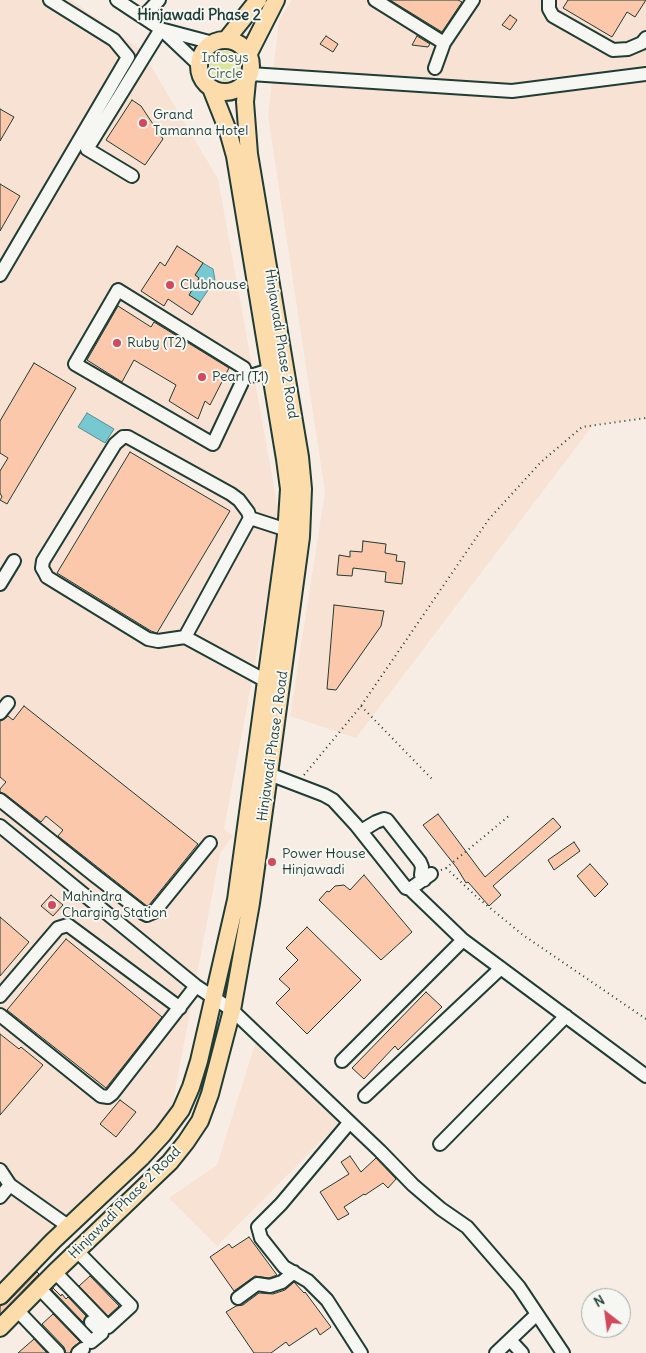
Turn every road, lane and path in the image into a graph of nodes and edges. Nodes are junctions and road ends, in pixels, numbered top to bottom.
1 (50, 0) edge
2 (118, 0) edge
3 (159, 0) edge
4 (258, 0) edge
5 (276, 0) edge
6 (375, 0) edge
7 (473, 0) edge
8 (549, 0) edge
9 (143, 17) junction
10 (161, 29) junction
11 (646, 38) edge
12 (220, 42) junction
13 (444, 43) junction
14 (248, 55) junction
15 (199, 65) junction
16 (435, 68) dead end
17 (646, 74) edge
18 (248, 78) junction
19 (211, 88) junction
20 (132, 176) dead end
21 (0, 275) edge
22 (270, 370) junction
23 (244, 378) junction
24 (646, 418) edge
25 (250, 518) junction
26 (292, 525) junction
27 (14, 561) dead end
28 (0, 584) edge
29 (185, 637) junction
30 (266, 681) junction
31 (361, 706) junction
32 (269, 774) junction
33 (432, 779) dead end
34 (296, 785) junction
35 (0, 800) edge
36 (510, 815) dead end
37 (22, 817) junction
38 (4, 830) edge
39 (361, 831) junction
40 (53, 843) junction
41 (210, 843) dead end
42 (41, 860) junction
43 (94, 875) junction
44 (410, 890) junction
45 (82, 893) junction
46 (462, 940) junction
47 (501, 968) junction
48 (196, 986) junction
49 (0, 996) edge
50 (214, 998) junction
51 (180, 1008) junction
52 (232, 1010) junction
53 (0, 1015) edge
54 (566, 1016) junction
55 (646, 1019) edge
56 (342, 1061) dead end
57 (646, 1076) edge
58 (365, 1096) dead end
59 (349, 1123) junction
60 (440, 1144) dead end
61 (0, 1170) edge
62 (10, 1185) junction
63 (0, 1198) edge
64 (68, 1226) junction
65 (77, 1251) junction
66 (294, 1272) junction
67 (48, 1280) junction
68 (62, 1292) junction
69 (0, 1296) edge
70 (238, 1298) dead end
71 (52, 1302) junction
72 (17, 1310) junction
73 (536, 1314) junction
74 (0, 1328) edge
75 (510, 1340) junction
76 (58, 1353) edge
77 (361, 1353) edge
78 (496, 1353) edge
79 (522, 1353) edge
80 (563, 1353) edge

1 - 21 street
2 - 9 street
3 - 9 street
4 - 12 main road
5 - 14 main road
6 - 13 street
7 - 13 street
8 - 11 street
9 - 10 street
10 - 12 street
10 - 15 street
10 - 20 street
12 - 14 main road
12 - 15 main road
13 - 16 street
14 - 18 main road
15 - 19 main road
17 - 18 street
18 - 19 main road
18 - 26 main road, Hinjawadi Phase 2 Road
19 - 22 main road, Hinjawadi Phase 2 Road
22 - 23 street
22 - 26 main road, Hinjawadi Phase 2 Road
23 - 23 street
24 - 31 path
25 - 26 street
25 - 29 street
25 - 29 street
26 - 30 main road, Hinjawadi Phase 2 Road
26 - 32 main road, Hinjawadi Phase 2 Road
27 - 28 street
29 - 30 street
30 - 50 main road, Hinjawadi Phase 2 Road
31 - 33 path
31 - 34 path
32 - 34 street
32 - 52 main road, Hinjawadi Phase 2 Road
34 - 39 street
35 - 37 street
36 - 55 path
37 - 38 street
37 - 40 street
38 - 42 street
39 - 44 street
39 - 44 street
40 - 42 street
40 - 43 street
41 - 43 street
42 - 45 street
43 - 45 street
44 - 46 street
45 - 48 street
46 - 47 street
46 - 56 street
47 - 54 street
47 - 58 street
48 - 50 street
48 - 51 street
49 - 51 street
50 - 52 street
50 - 64 main road, Hinjawadi Phase 2 Road
51 - 53 street
52 - 59 street
52 - 65 main road, Hinjawadi Phase 2 Road
54 - 57 street
54 - 60 street
59 - 66 street
59 - 73 street
61 - 62 street
62 - 63 street
62 - 64 street
64 - 69 main road, Hinjawadi Phase 2 Road
65 - 67 main road, Hinjawadi Phase 2 Road
65 - 67 street
66 - 70 street
66 - 77 street
67 - 68 street
67 - 71 street
67 - 72 main road, Hinjawadi Phase 2 Road
68 - 71 street
68 - 71 street
72 - 74 main road, Hinjawadi Phase 2 Road
72 - 76 street
73 - 75 street
73 - 80 street
75 - 78 street
75 - 79 street

